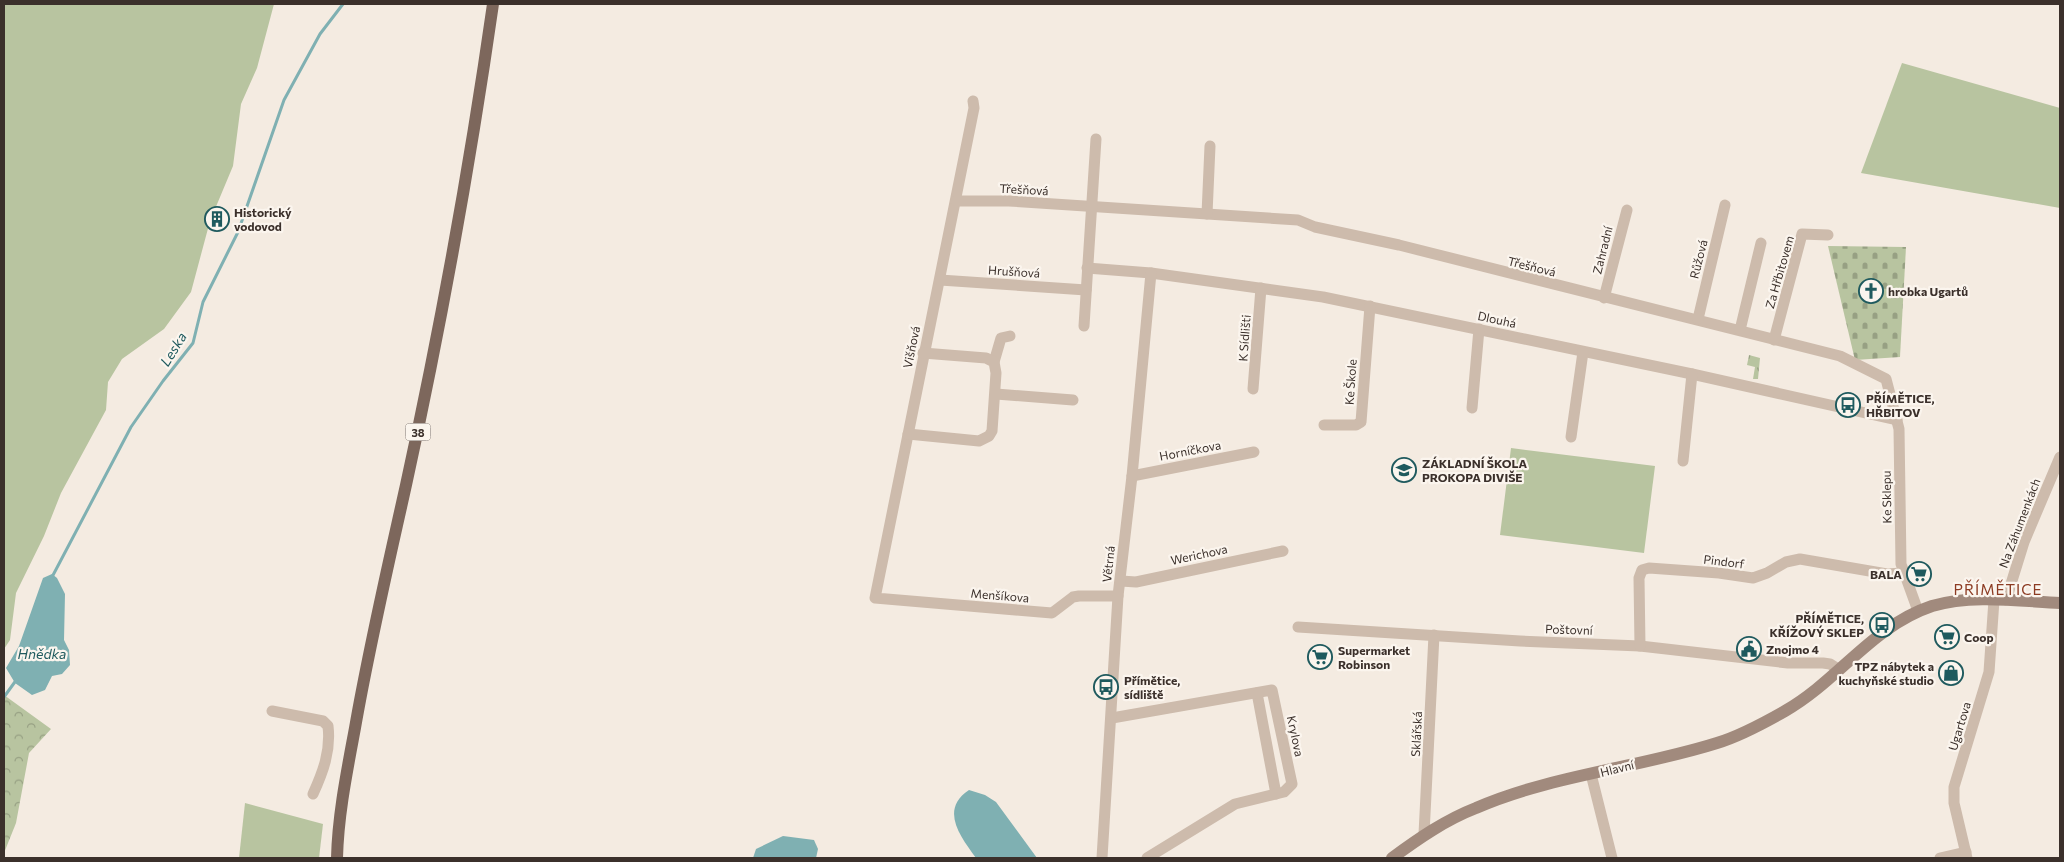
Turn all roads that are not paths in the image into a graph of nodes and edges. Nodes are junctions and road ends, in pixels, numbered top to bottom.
1 (493, 4) edge
2 (973, 101) dead end
3 (1096, 139) dead end
4 (1210, 146) dead end
5 (956, 201) junction
6 (1725, 205) dead end
7 (1091, 207) junction
8 (1627, 210) dead end
9 (1207, 214) junction
10 (1828, 235) dead end
11 (1761, 243) dead end
12 (1087, 268) junction
13 (1151, 273) junction
14 (940, 280) junction
15 (1261, 288) junction
16 (1086, 290) junction
17 (1604, 298) junction
18 (1370, 306) junction
19 (1698, 319) junction
20 (1084, 326) dead end
21 (1479, 329) junction
22 (1740, 330) junction
23 (1010, 336) dead end
24 (1774, 340) junction
25 (1583, 352) junction
26 (923, 353) junction
27 (994, 362) junction
28 (1692, 374) junction
29 (1253, 389) dead end
30 (996, 394) junction
31 (1073, 400) dead end
32 (1472, 408) dead end
33 (1897, 420) junction
34 (1324, 425) dead end
35 (908, 434) junction
36 (1571, 437) dead end
37 (1254, 452) dead end
38 (2060, 457) edge
39 (1683, 461) dead end
40 (1132, 476) junction
41 (1283, 551) dead end
42 (1902, 573) junction
43 (1121, 581) junction
44 (1118, 596) junction
45 (875, 598) joint
46 (2000, 600) junction
47 (2060, 603) edge
48 (1918, 611) junction
49 (1298, 627) dead end
50 (1434, 636) junction
51 (1640, 646) junction
52 (1838, 669) junction
53 (1257, 693) junction
54 (272, 710) dead end
55 (1112, 718) junction
56 (1591, 774) junction
57 (313, 794) dead end
58 (1276, 794) junction
59 (1424, 834) junction
60 (1966, 855) edge
61 (337, 858) edge
62 (1102, 858) edge
63 (1147, 858) edge
64 (1392, 858) edge
65 (1612, 858) edge
66 (1940, 858) edge

1 - 61 main road, 38
2 - 5 street, Višňová
3 - 7 street
4 - 9 street
5 - 7 street, Třešňová
5 - 14 street, Višňová
6 - 19 street, Růžová
7 - 9 street, Třešňová
7 - 12 street
8 - 17 street, Zahradní
9 - 17 street, Třešňová
10 - 24 street, Za Hřbitovem
11 - 22 street
12 - 13 street, Dlouhá
12 - 16 street
13 - 15 street, Dlouhá
13 - 40 street, Větrná
14 - 16 street, Hrušňová
14 - 26 street, Višňová
15 - 18 street, Dlouhá
15 - 29 street, K Sídlišti
16 - 20 street
17 - 19 street, Třešňová
18 - 21 street, Dlouhá
18 - 34 street, Ke Škole
19 - 22 street, Třešňová
21 - 25 street, Dlouhá
21 - 32 street
22 - 24 street, Třešňová
23 - 27 street
24 - 33 street, Třešňová
25 - 28 street, Dlouhá
25 - 36 street
26 - 27 street
26 - 35 street, Višňová
27 - 30 street
28 - 33 street, Dlouhá
28 - 39 street
30 - 31 street
30 - 35 street
33 - 42 street, Ke Sklepu
35 - 45 street, Višňová
37 - 40 street, Horníčkova
38 - 46 street, Na Záhumenkách
40 - 43 street, Větrná
41 - 43 street, Werichova
42 - 48 street
42 - 51 street, Pindorf
43 - 44 street, Větrná
44 - 45 street, Menšíkova
44 - 55 street, Větrná
46 - 47 main road, Hlavní
46 - 48 main road, Hlavní
46 - 60 street, Ugartova
48 - 52 main road, Hlavní
49 - 50 street, Poštovní
50 - 51 street, Poštovní
50 - 59 street, Sklářská
51 - 52 street, Poštovní
52 - 56 main road, Hlavní
53 - 55 street
53 - 58 street
53 - 58 street, Krylova
54 - 57 street
55 - 62 street, Větrná
56 - 59 main road, Hlavní
56 - 65 street
58 - 63 street
59 - 64 main road, Hlavní
60 - 66 street

